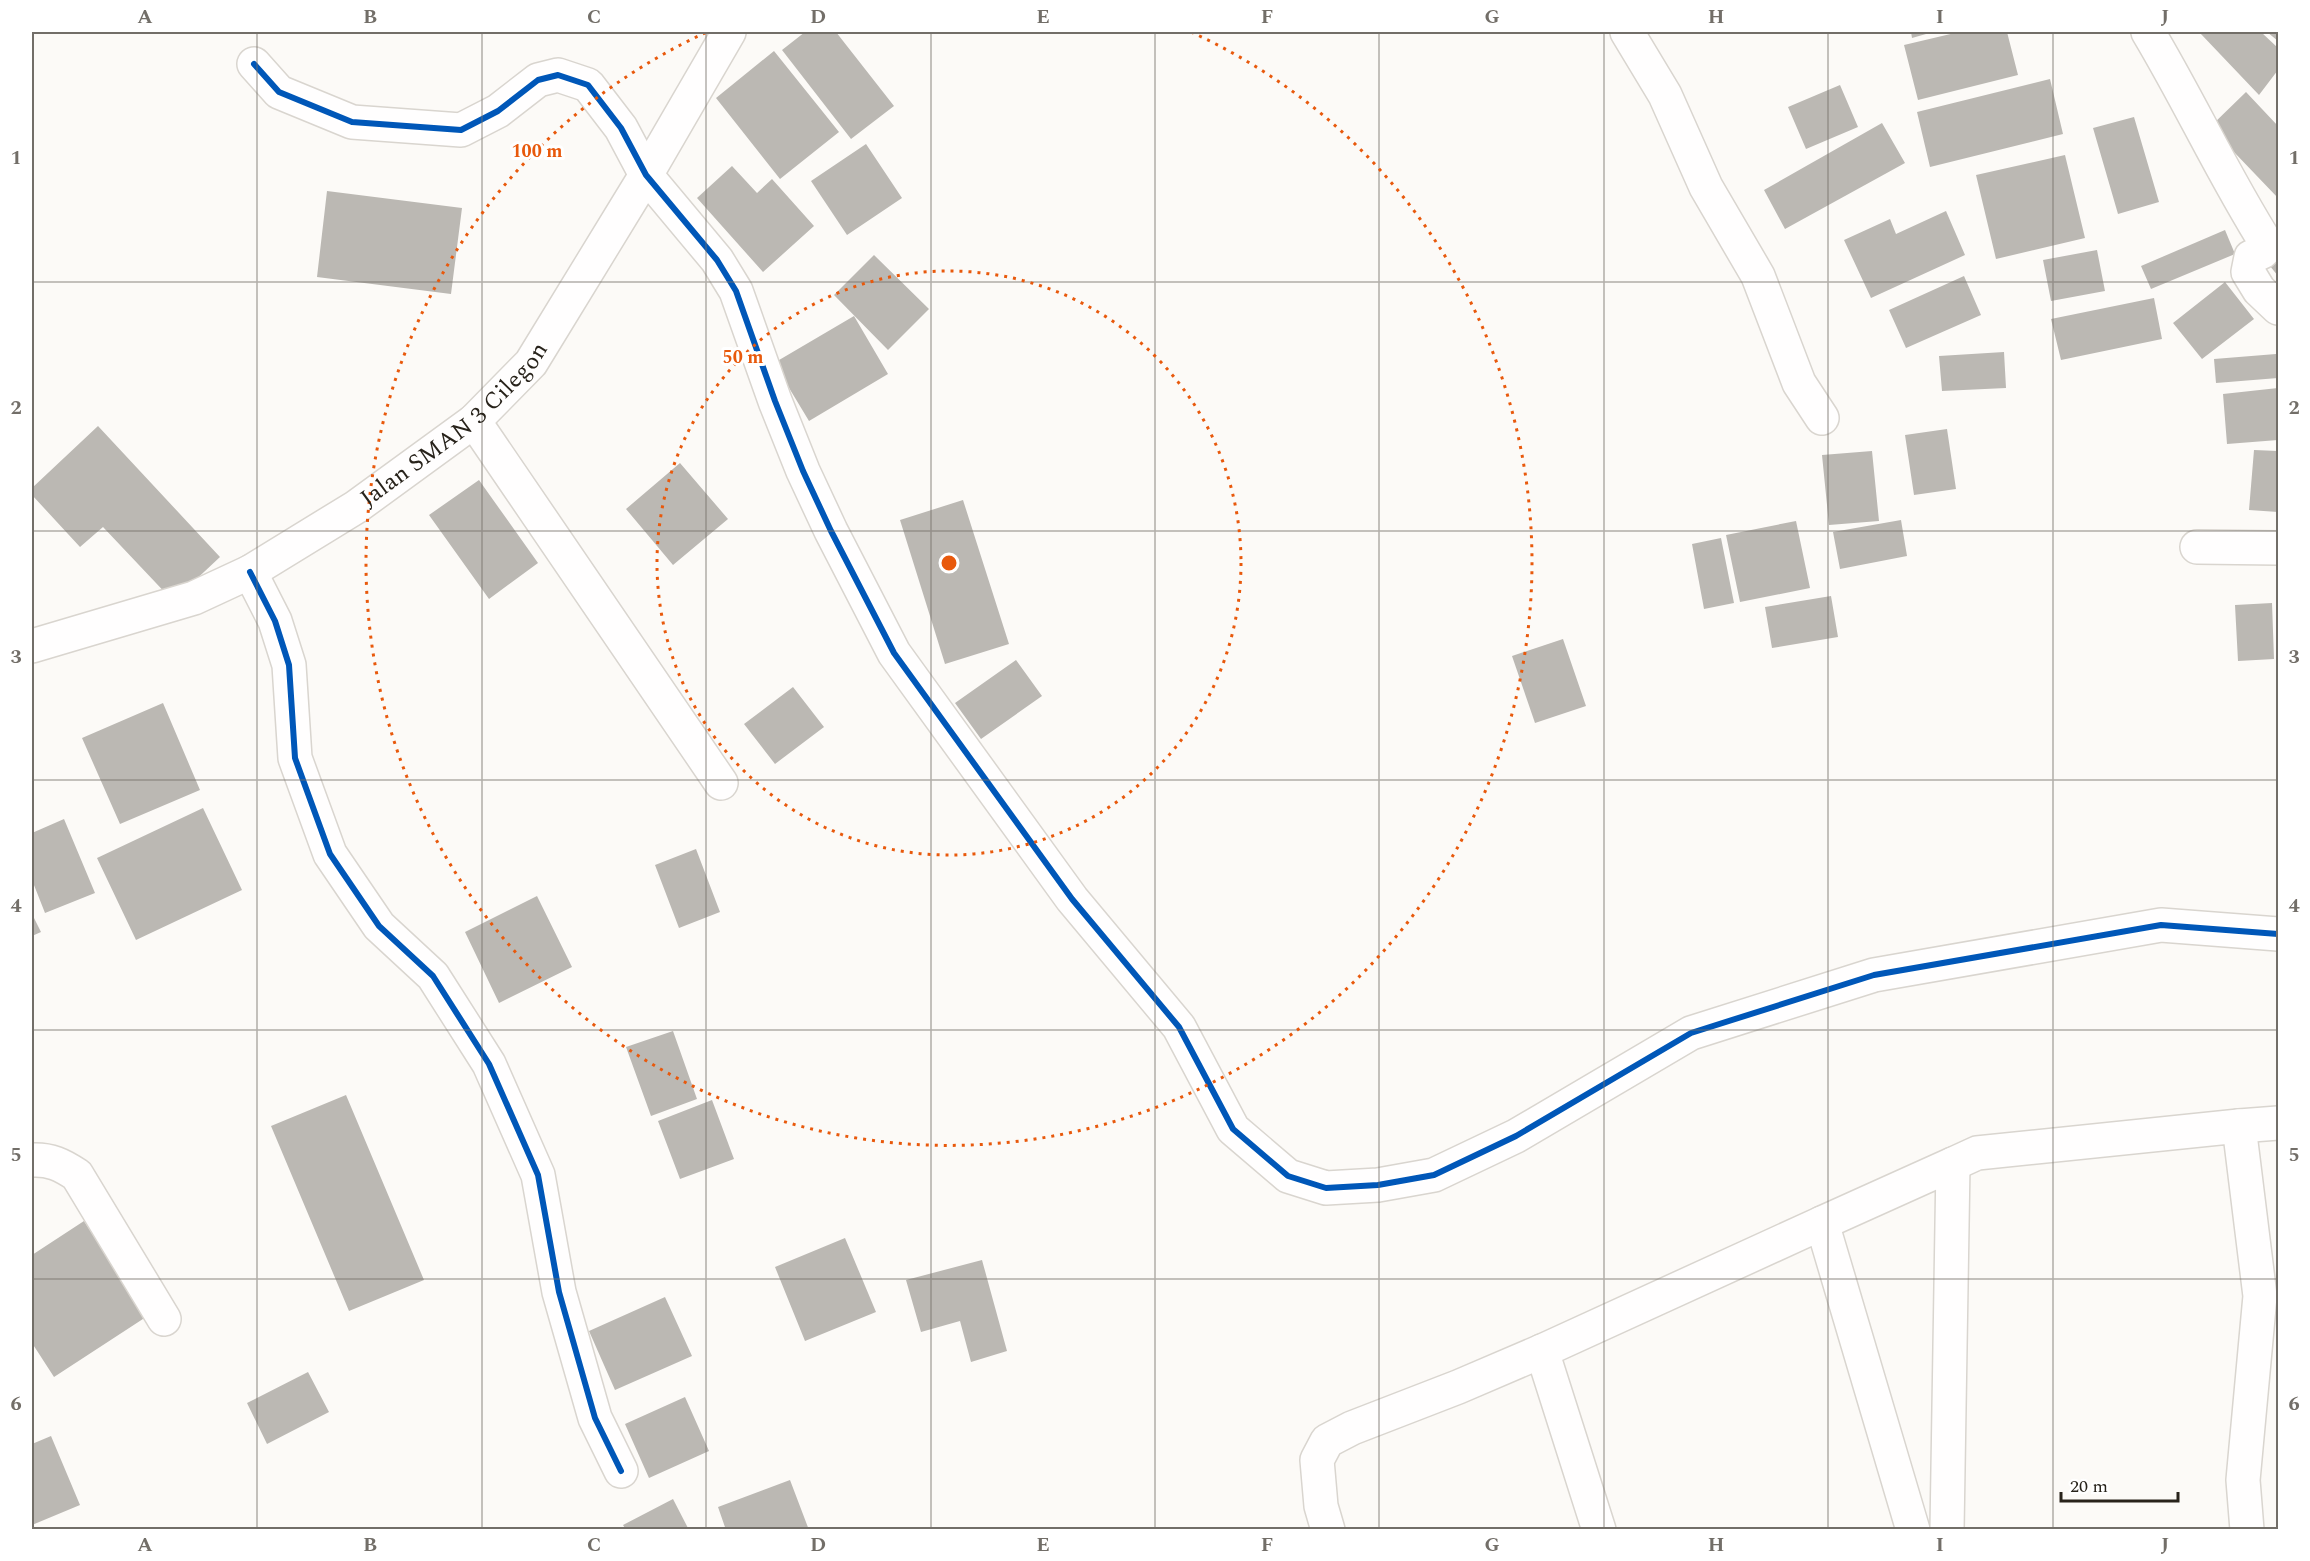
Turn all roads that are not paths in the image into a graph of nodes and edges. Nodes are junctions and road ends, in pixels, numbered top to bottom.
1 (729, 32) edge
2 (1627, 32) edge
3 (2148, 32) edge
4 (254, 64) dead end
5 (646, 175) junction
6 (2278, 308) edge
7 (1821, 418) dead end
8 (474, 421) junction
9 (2197, 547) dead end
10 (2278, 548) edge
11 (250, 572) junction
12 (32, 646) edge
13 (721, 783) dead end
14 (2278, 934) edge
15 (2278, 1123) edge
16 (2239, 1126) junction
17 (32, 1160) edge
18 (1953, 1164) junction
19 (1822, 1223) junction
20 (164, 1318) dead end
21 (1542, 1351) junction
22 (621, 1471) dead end
23 (1328, 1530) edge
24 (1599, 1530) edge
25 (1913, 1530) edge
26 (1947, 1530) edge
27 (2247, 1530) edge

1 - 5 street, Jalan SMAN 3 Cilegon
2 - 7 street
3 - 6 street
4 - 5 street
5 - 8 street, Jalan SMAN 3 Cilegon
5 - 14 street
8 - 11 street, Jalan SMAN 3 Cilegon
8 - 13 street
9 - 10 street
11 - 12 street, Jalan SMAN 3 Cilegon
11 - 22 street
15 - 16 street
16 - 18 street
16 - 27 street
17 - 20 street
18 - 19 street
18 - 26 street
19 - 21 street
19 - 25 street
21 - 23 street
21 - 24 street

